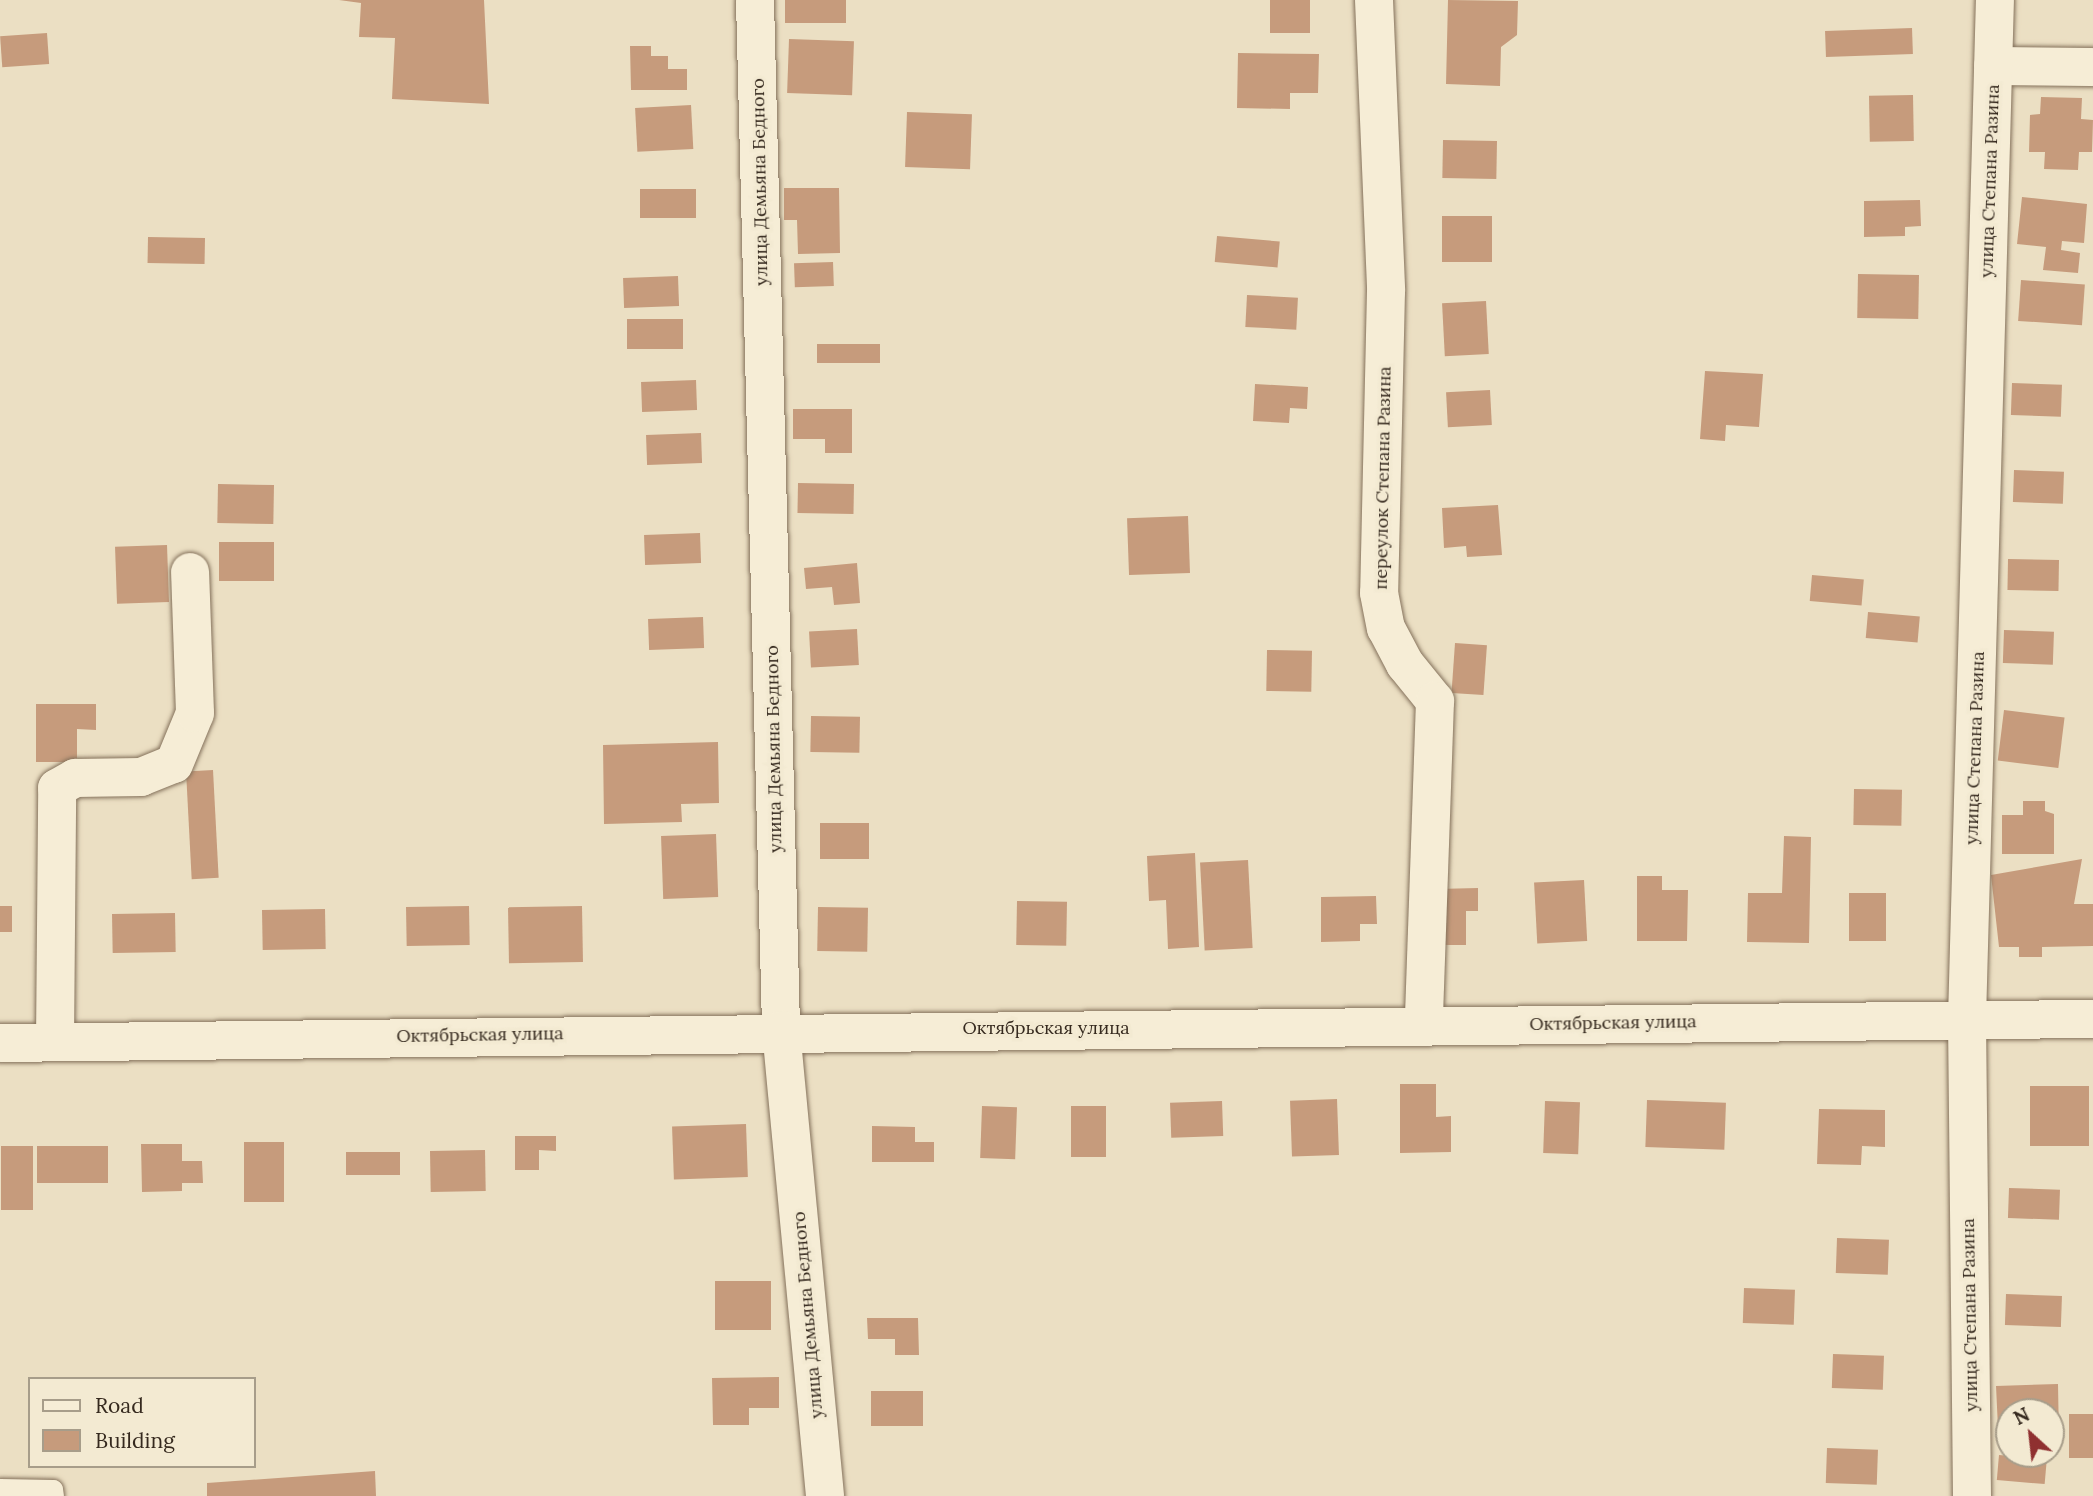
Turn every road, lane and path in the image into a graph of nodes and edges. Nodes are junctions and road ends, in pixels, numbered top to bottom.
1 (755, 0) edge
2 (1374, 0) edge
3 (1995, 0) edge
4 (1993, 66) junction
5 (2093, 67) edge
6 (190, 572) dead end
7 (1967, 1019) junction
8 (2093, 1019) edge
9 (1424, 1024) junction
10 (781, 1030) junction
11 (55, 1042) junction
12 (0, 1043) edge
13 (0, 1488) edge
14 (54, 1496) edge
15 (825, 1496) edge
16 (1972, 1496) edge

1 - 10 street, улица Демьяна Бедного
2 - 9 street, переулок Степана Разина
3 - 4 street, улица Степана Разина
4 - 5 street
4 - 7 street, улица Степана Разина
6 - 11 street
7 - 8 street, Октябрьская улица
7 - 9 street, Октябрьская улица
7 - 16 street, улица Степана Разина
9 - 10 street, Октябрьская улица
10 - 11 street, Октябрьская улица
10 - 15 street, улица Демьяна Бедного
11 - 12 street, Октябрьская улица
13 - 14 lane

